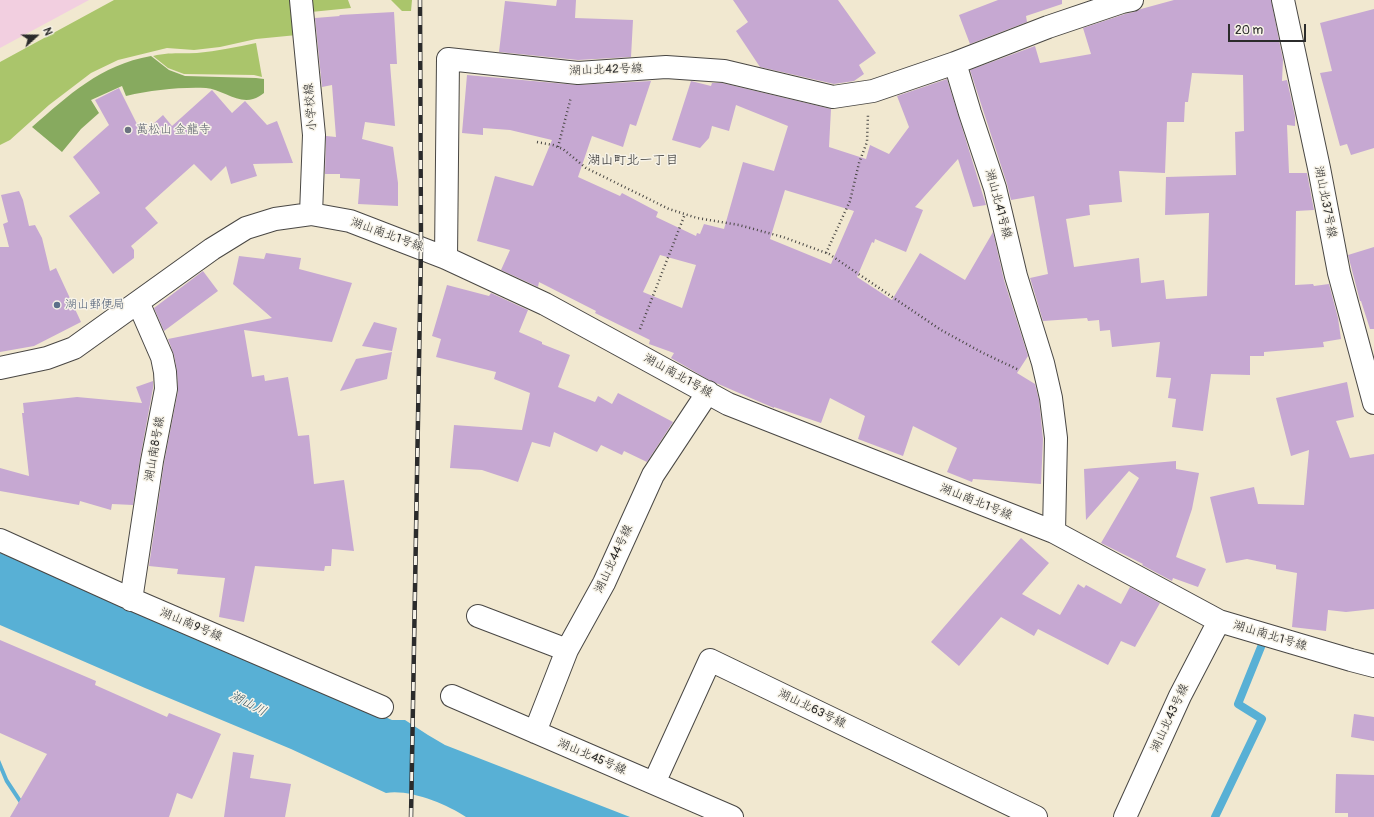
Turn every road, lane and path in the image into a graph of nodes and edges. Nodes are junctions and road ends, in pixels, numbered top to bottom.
1 (301, 0) edge
2 (1132, 0) edge
3 (1283, 0) edge
4 (955, 63) junction
5 (578, 73) junction
6 (864, 93) junction
7 (536, 142) dead end
8 (558, 147) junction
9 (311, 214) junction
10 (685, 214) junction
11 (826, 253) junction
12 (446, 258) junction
13 (138, 302) junction
14 (631, 351) junction
15 (0, 368) edge
16 (1048, 384) junction
17 (708, 392) junction
18 (1374, 403) edge
19 (1054, 532) junction
20 (0, 540) edge
21 (131, 600) junction
22 (478, 616) dead end
23 (1220, 621) junction
24 (567, 650) junction
25 (1374, 666) edge
26 (452, 696) dead end
27 (382, 707) dead end
28 (535, 732) junction
29 (654, 783) junction
30 (732, 817) edge
31 (1036, 817) edge
32 (1125, 817) edge

1 - 9 street, 小学校線
2 - 4 street
3 - 18 street, 湖山北37号線
4 - 6 street, 湖山北42号線
4 - 16 street, 湖山北41号線
5 - 6 street, 湖山北42号線
5 - 8 path
5 - 12 street, 湖山北42号線
6 - 11 path
7 - 8 path
8 - 10 path
9 - 12 street, 湖山南北1号線
9 - 13 street, 湖山南北1号線
10 - 11 path
10 - 14 path
11 - 16 path
12 - 14 street, 湖山南北1号線
13 - 15 street, 湖山南北1号線
13 - 21 street, 湖山南8号線
14 - 17 street, 湖山南北1号線
16 - 19 street, 湖山北41号線
17 - 19 street, 湖山南北1号線
17 - 24 street, 湖山北44号線
19 - 23 street, 湖山南北1号線
20 - 21 street, 湖山南9号線
21 - 27 street, 湖山南9号線
22 - 24 street
23 - 25 street, 湖山南北1号線
23 - 32 street, 湖山北43号線
24 - 28 street, 湖山北44号線
26 - 28 street, 湖山北45号線
28 - 29 street, 湖山北45号線
29 - 30 street, 湖山北45号線
29 - 31 street, 湖山北63号線

